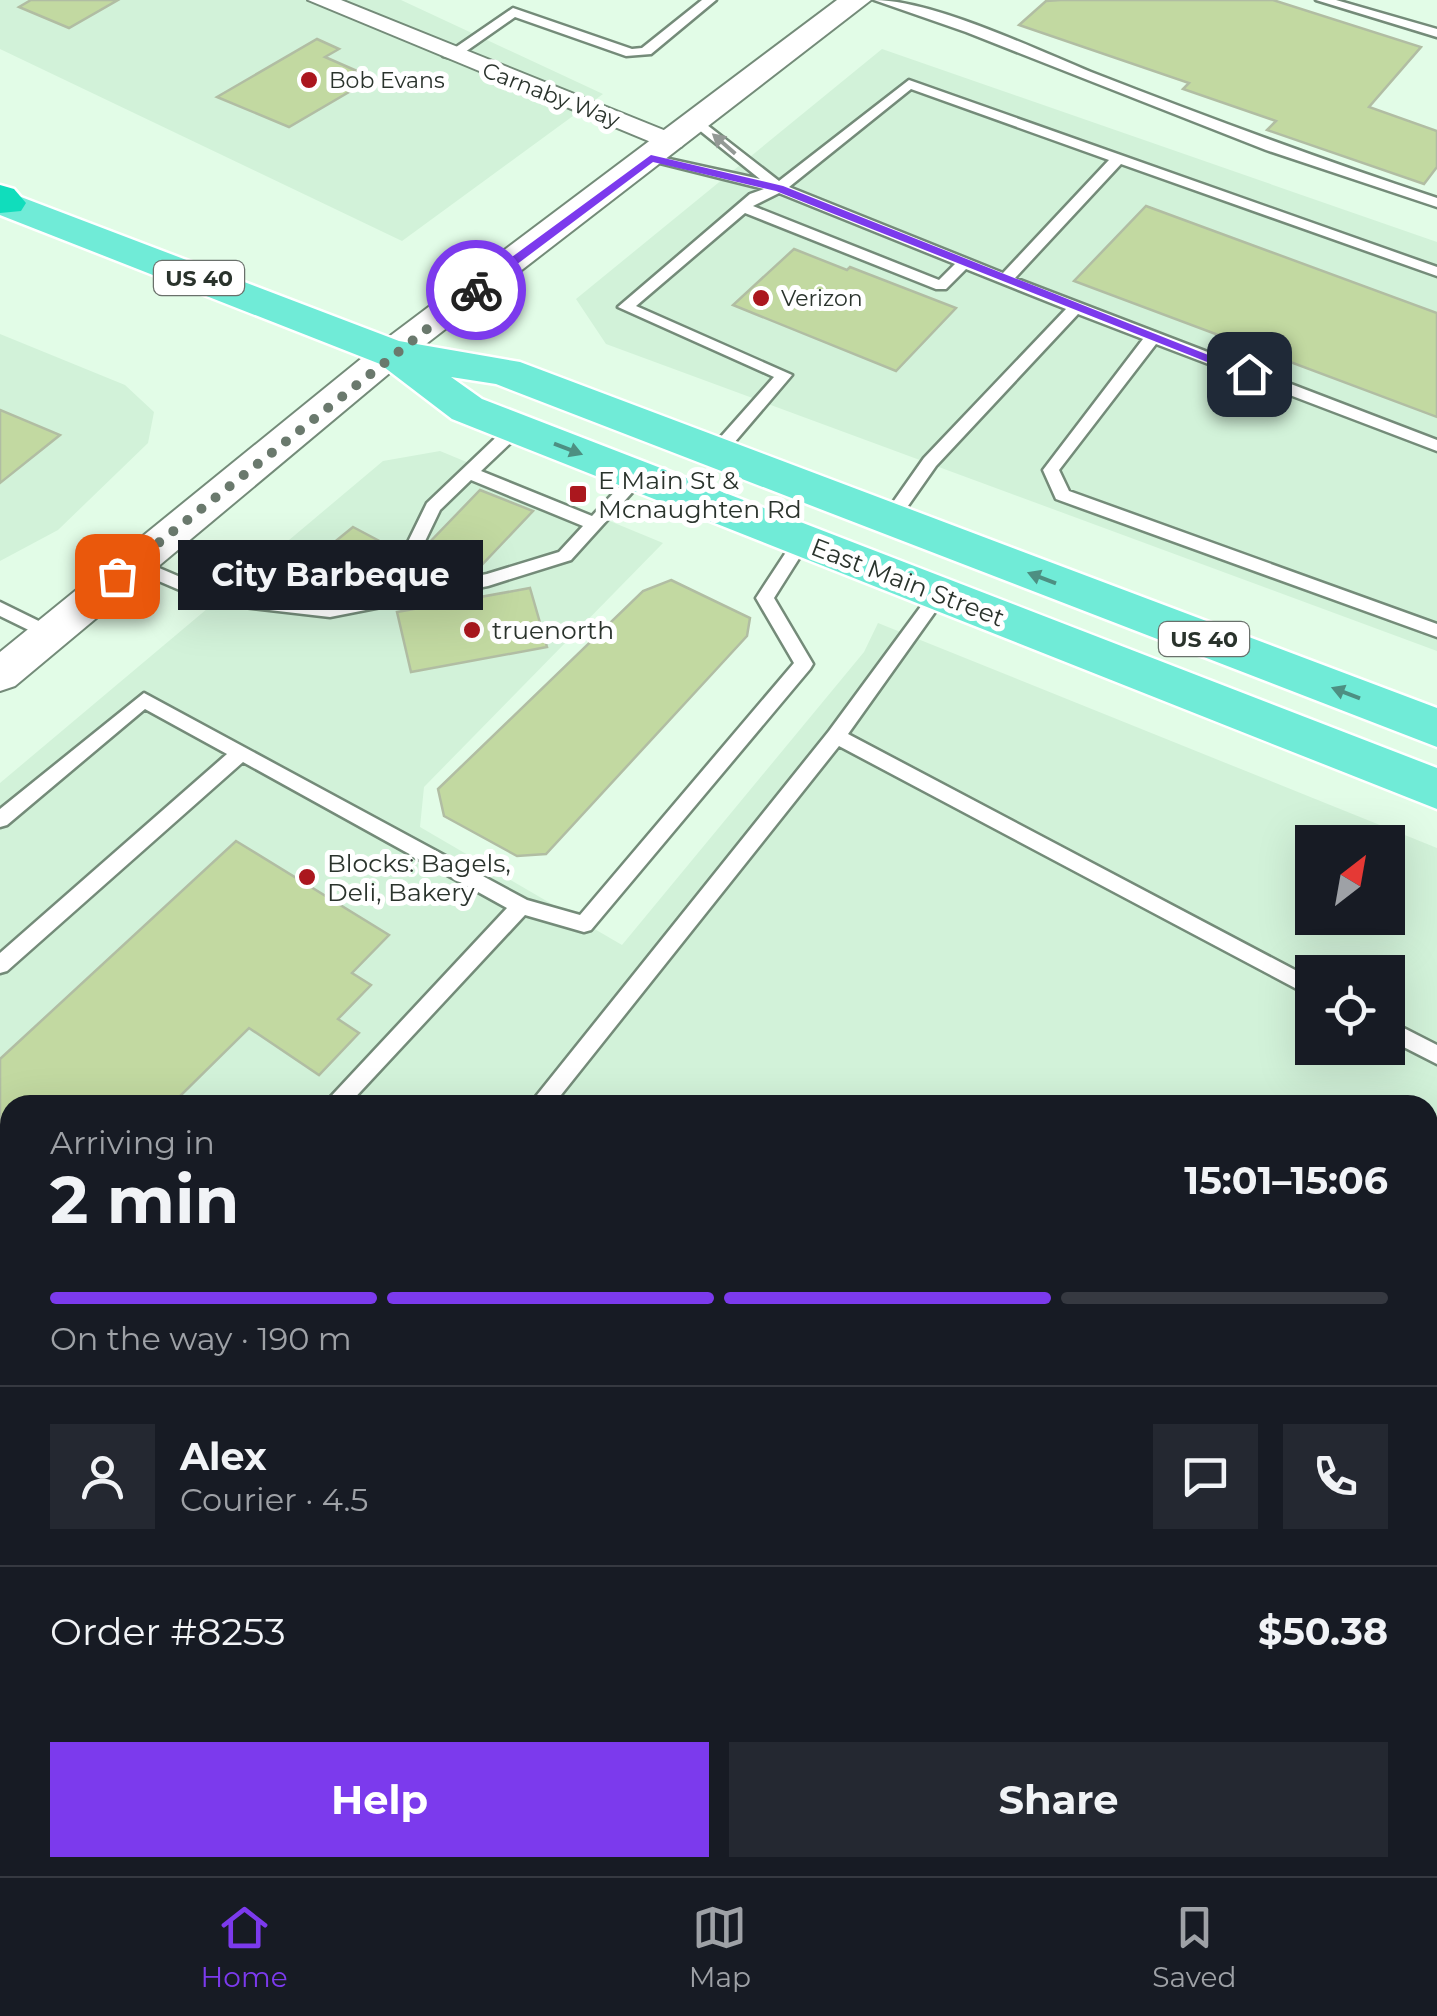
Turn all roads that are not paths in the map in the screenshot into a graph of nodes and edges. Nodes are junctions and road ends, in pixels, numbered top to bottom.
1 (320, 0) edge
2 (499, 0) edge
3 (710, 0) edge
4 (856, 0) edge
5 (880, 0) edge
6 (1322, 0) edge
7 (513, 12) junction
8 (1437, 32) edge
9 (450, 56) junction
10 (674, 141) junction
11 (1118, 158) junction
12 (779, 188) junction
13 (2, 200) edge
14 (1437, 203) edge
15 (744, 207) junction
16 (964, 263) junction
17 (1437, 272) edge
18 (1006, 279) junction
19 (1076, 308) junction
20 (1153, 337) junction
21 (391, 353) junction
22 (516, 428) junction
23 (1437, 446) edge
24 (716, 453) junction
25 (470, 472) junction
26 (639, 476) junction
27 (890, 520) junction
28 (594, 524) junction
29 (802, 541) junction
30 (132, 563) junction
31 (939, 594) junction
32 (388, 600) junction
33 (0, 608) edge
34 (1437, 632) edge
35 (49, 633) junction
36 (0, 674) edge
37 (1437, 728) edge
38 (836, 736) junction
39 (241, 753) junction
40 (1437, 789) edge
41 (0, 820) edge
42 (521, 906) junction
43 (0, 965) edge
44 (1295, 981) edge
45 (1405, 1038) edge
46 (1437, 1054) edge
47 (343, 1095) edge
48 (548, 1095) edge

1 - 9 street, Carnaby Way
2 - 7 lane
3 - 7 lane
4 - 10 street
5 - 14 lane
6 - 8 lane
7 - 9 lane
9 - 10 street, Carnaby Way
12 -> 10 lane
10 - 12 lane
10 - 21 street
11 - 12 lane
11 - 17 lane
11 - 18 lane
12 - 15 lane
12 - 16 lane
13 - 21 main road, East Main Street / US 40
15 - 16 lane
15 - 24 lane
16 - 18 lane
18 - 19 lane
19 - 20 lane
19 - 27 lane
20 - 23 lane
20 - 34 lane
21 - 22 main road, East Main Street / US 40
21 - 24 main road, East Main Street / US 40
21 - 30 street
22 - 25 lane
22 -> 26 main road, East Main Street / US 40
24 - 27 main road, East Main Street / US 40
25 - 28 lane
25 - 32 lane
26 - 28 lane
26 - 29 main road, East Main Street / US 40
37 -> 27 main road, East Main Street / US 40
28 - 32 lane
29 - 31 main road, East Main Street / US 40
29 - 42 lane
30 - 32 lane
30 - 35 street
31 - 38 lane
31 - 40 main road, East Main Street / US 40
33 - 35 lane
35 - 36 street
38 - 44 lane
38 - 48 lane
39 - 41 lane
39 - 42 lane
39 - 43 lane
42 - 47 lane
45 - 46 lane

